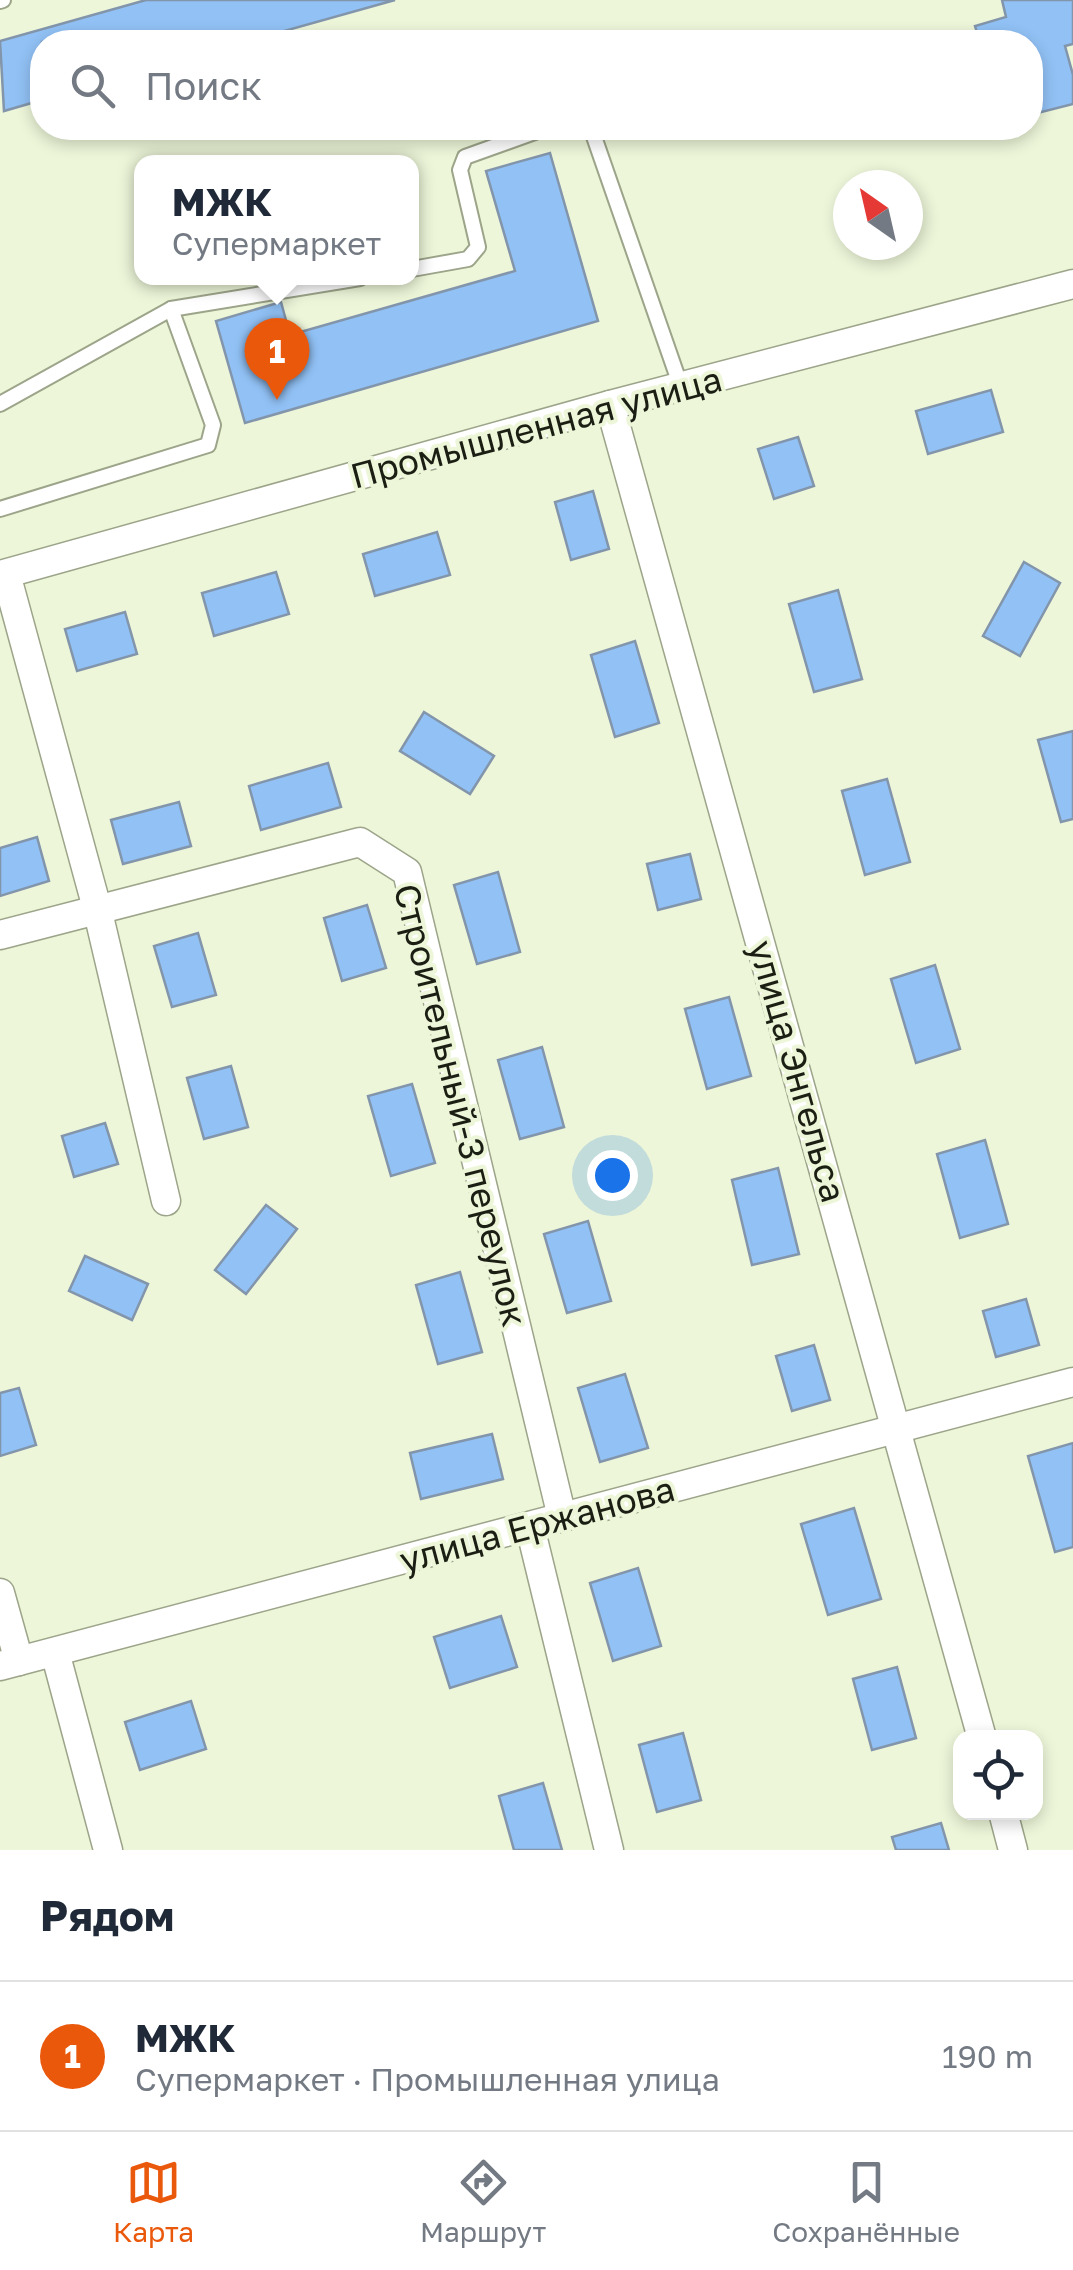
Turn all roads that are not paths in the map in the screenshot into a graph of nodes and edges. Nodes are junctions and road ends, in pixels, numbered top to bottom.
1 (513, 140) edge
2 (595, 140) edge
3 (419, 268) edge
4 (1073, 284) edge
5 (317, 285) edge
6 (171, 309) junction
7 (681, 386) junction
8 (0, 404) edge
9 (610, 405) junction
10 (0, 510) edge
11 (3, 575) edge
12 (97, 908) junction
13 (0, 935) edge
14 (166, 1201) dead end
15 (1073, 1382) edge
16 (898, 1428) junction
17 (562, 1518) junction
18 (530, 1527) junction
19 (0, 1593) edge
20 (55, 1652) junction
21 (9, 1664) edge
22 (980, 1730) edge
23 (1004, 1820) edge
24 (108, 1850) edge
25 (609, 1850) edge
26 (1013, 1850) edge

1 - 3 lane
2 - 7 lane
4 - 7 street, Промышленная улица
5 - 6 lane
6 - 8 lane
6 - 10 lane
7 - 9 street, Промышленная улица
9 - 11 street, Промышленная улица
9 - 16 street, улица Энгельса
11 - 12 street
12 - 13 street, Строительный-3 переулок
12 - 14 street
12 - 17 street, Строительный-3 переулок
15 - 16 street, улица Ержанова
16 - 17 street, улица Ержанова
16 - 22 street, улица Энгельса
17 - 18 street, улица Ержанова
18 - 20 street, улица Ержанова
18 - 25 street
19 - 21 street
20 - 21 street, улица Ержанова
20 - 24 street
23 - 26 street

